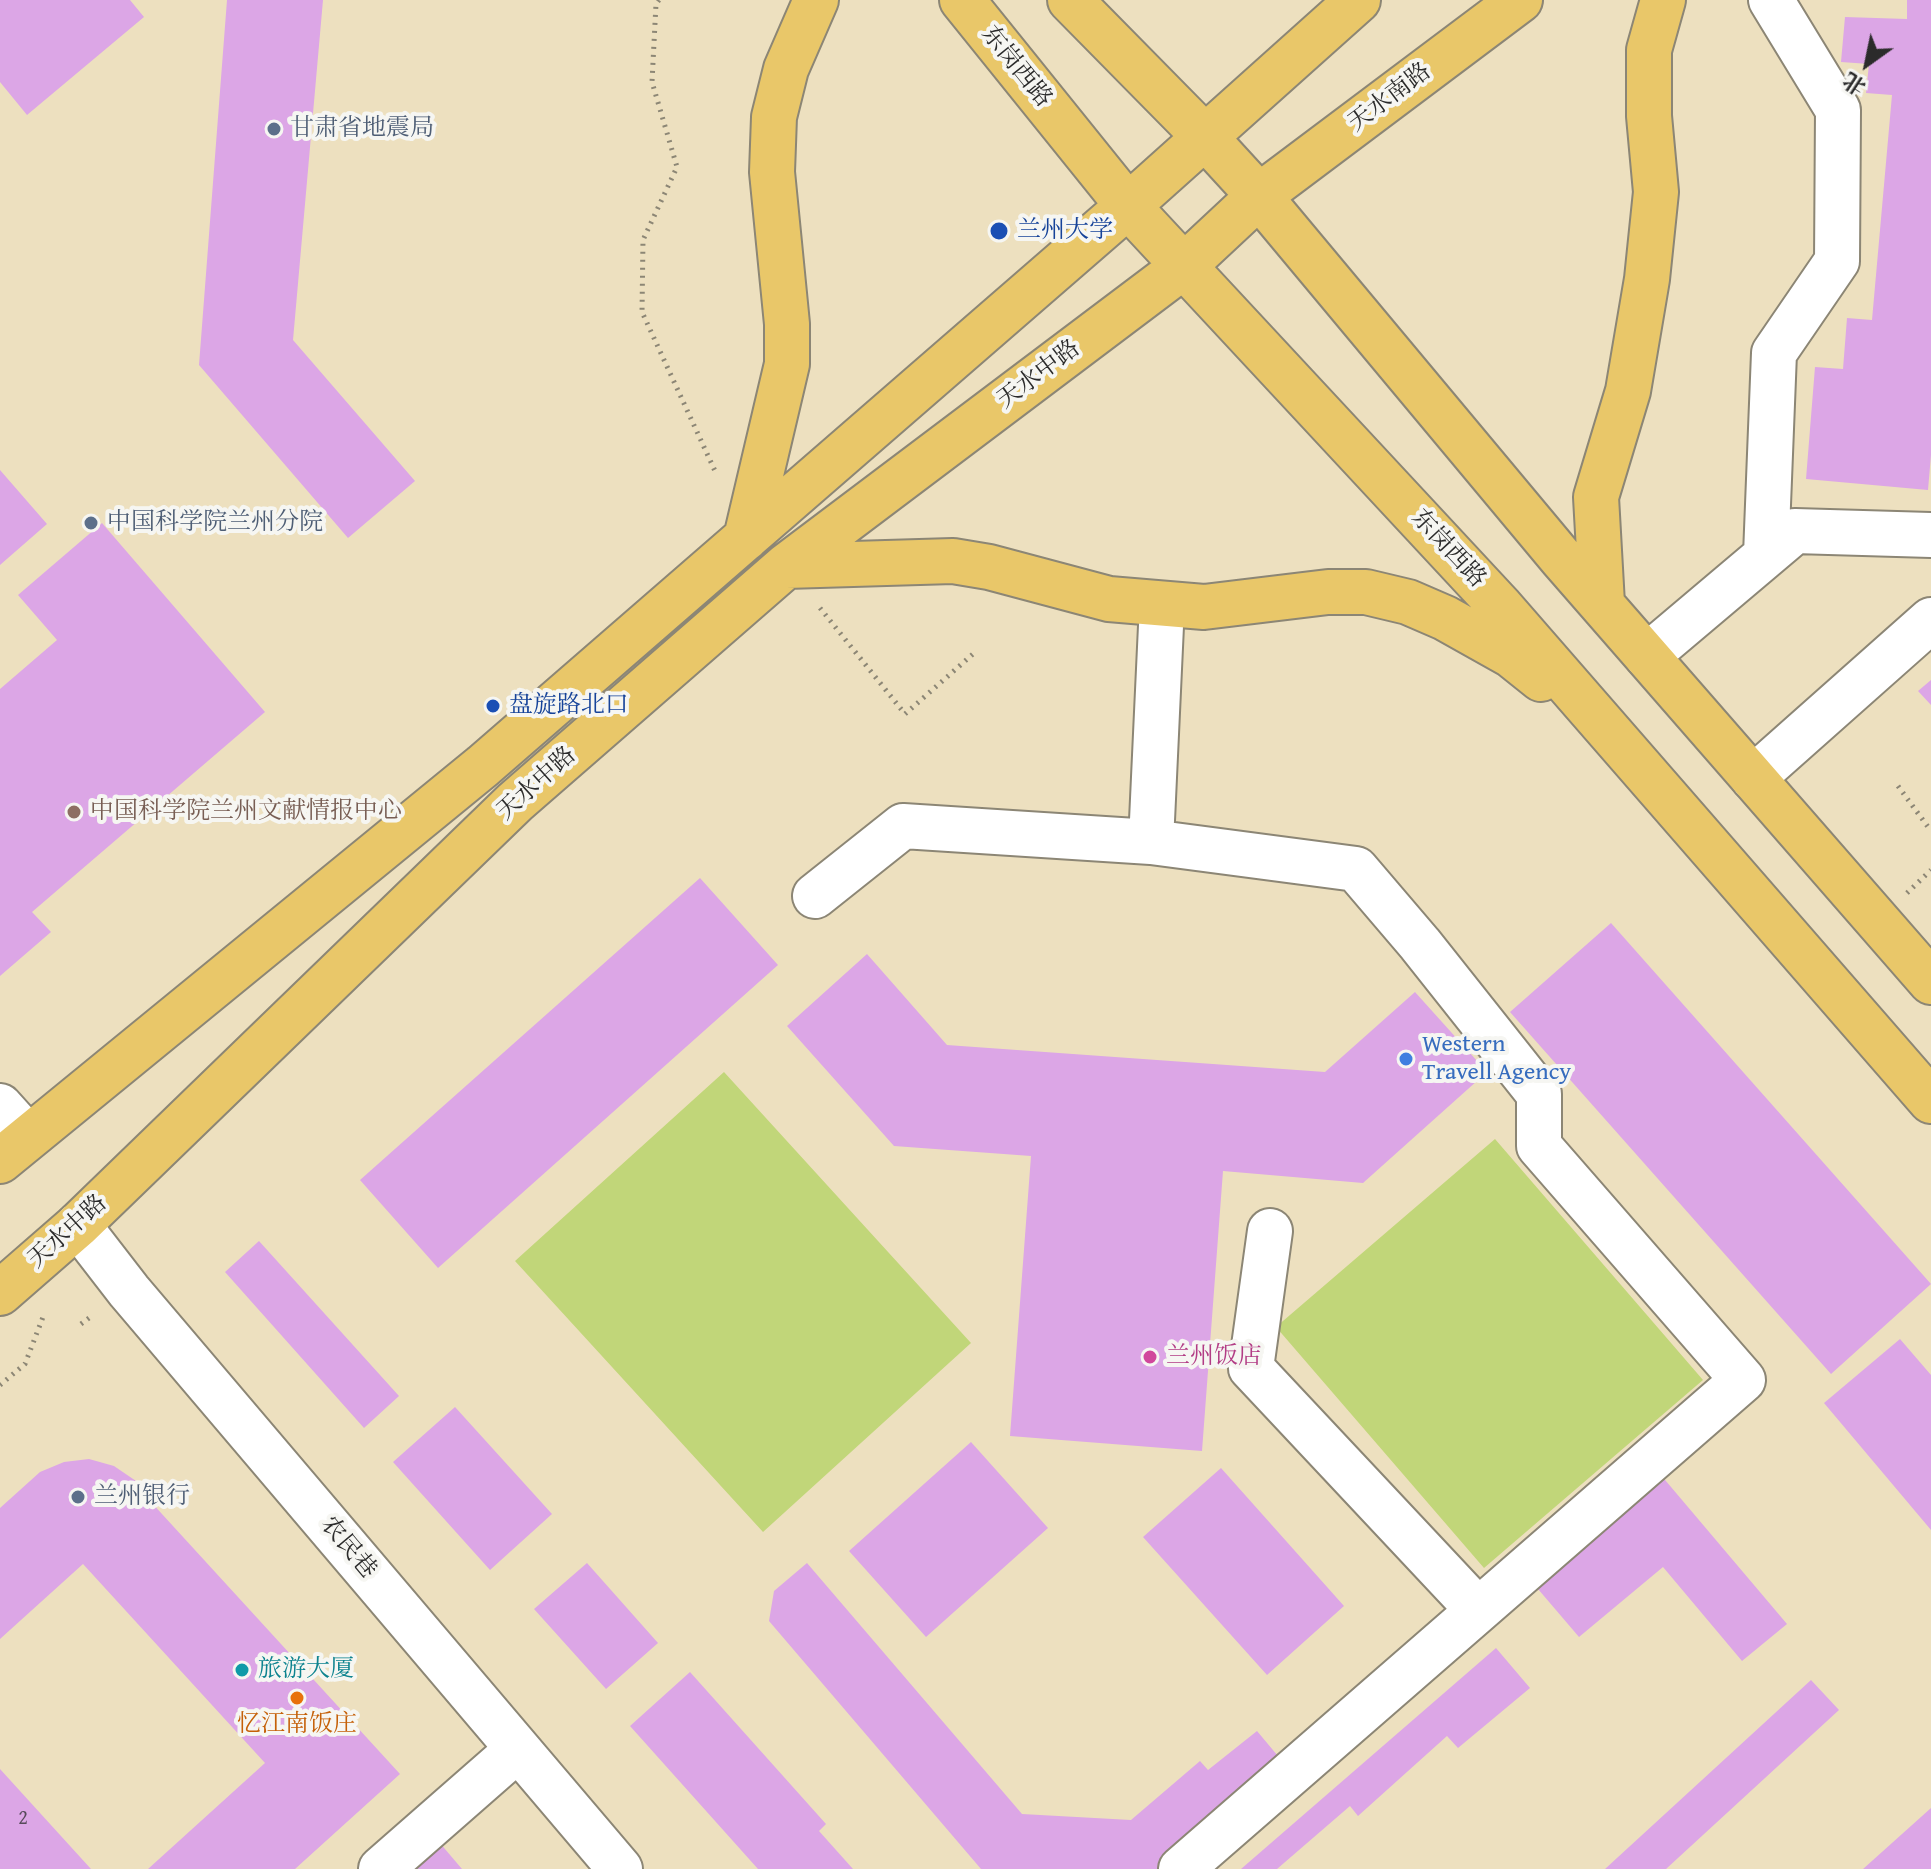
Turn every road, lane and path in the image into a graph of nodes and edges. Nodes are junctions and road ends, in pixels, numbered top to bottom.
1 (659, 0) edge
2 (816, 0) edge
3 (962, 0) edge
4 (1070, 0) edge
5 (1358, 0) edge
6 (1520, 0) edge
7 (1663, 0) edge
8 (1771, 0) edge
9 (1204, 136) junction
10 (1259, 196) junction
11 (1128, 206) junction
12 (1184, 266) junction
13 (1931, 535) edge
14 (746, 538) junction
15 (1766, 555) junction
16 (786, 566) junction
17 (1162, 604) junction
18 (1602, 604) junction
19 (1931, 620) edge
20 (973, 654) dead end
21 (1647, 656) junction
22 (1753, 778) junction
23 (1652, 780) junction
24 (1898, 786) dead end
25 (1931, 831) edge
26 (1151, 842) junction
27 (815, 896) dead end
28 (1931, 982) edge
29 (1931, 1101) edge
30 (9, 1135) edge
31 (78, 1225) junction
32 (1270, 1231) dead end
33 (0, 1293) edge
34 (1478, 1610) junction
35 (518, 1749) junction
36 (381, 1869) edge
37 (620, 1869) edge
38 (1181, 1869) edge

1 - 14 path
2 - 14 main road
3 - 11 main road, 东岗西路
4 - 9 main road
5 - 9 main road
6 - 10 main road, 天水南路
7 - 18 main road
8 - 15 street
9 - 10 main road
9 - 11 main road, 天水中路
10 - 12 main road, 天水中路
10 - 18 main road
11 - 12 main road, 东岗西路
11 - 14 main road, 天水中路
12 - 16 main road, 天水中路
12 - 23 main road, 东岗西路
13 - 15 street
14 - 30 main road, 天水中路
15 - 21 street
16 - 17 main road
16 - 20 path
16 - 31 main road, 天水中路
17 - 23 main road
17 - 26 street
18 - 21 main road
19 - 22 street
21 - 22 main road
22 - 28 main road
23 - 29 main road, 东岗西路
24 - 25 path
26 - 27 street
26 - 34 street
31 - 33 main road, 天水中路
31 - 35 street, 农民巷
32 - 34 street
34 - 38 street
35 - 36 street
35 - 37 street, 农民巷

